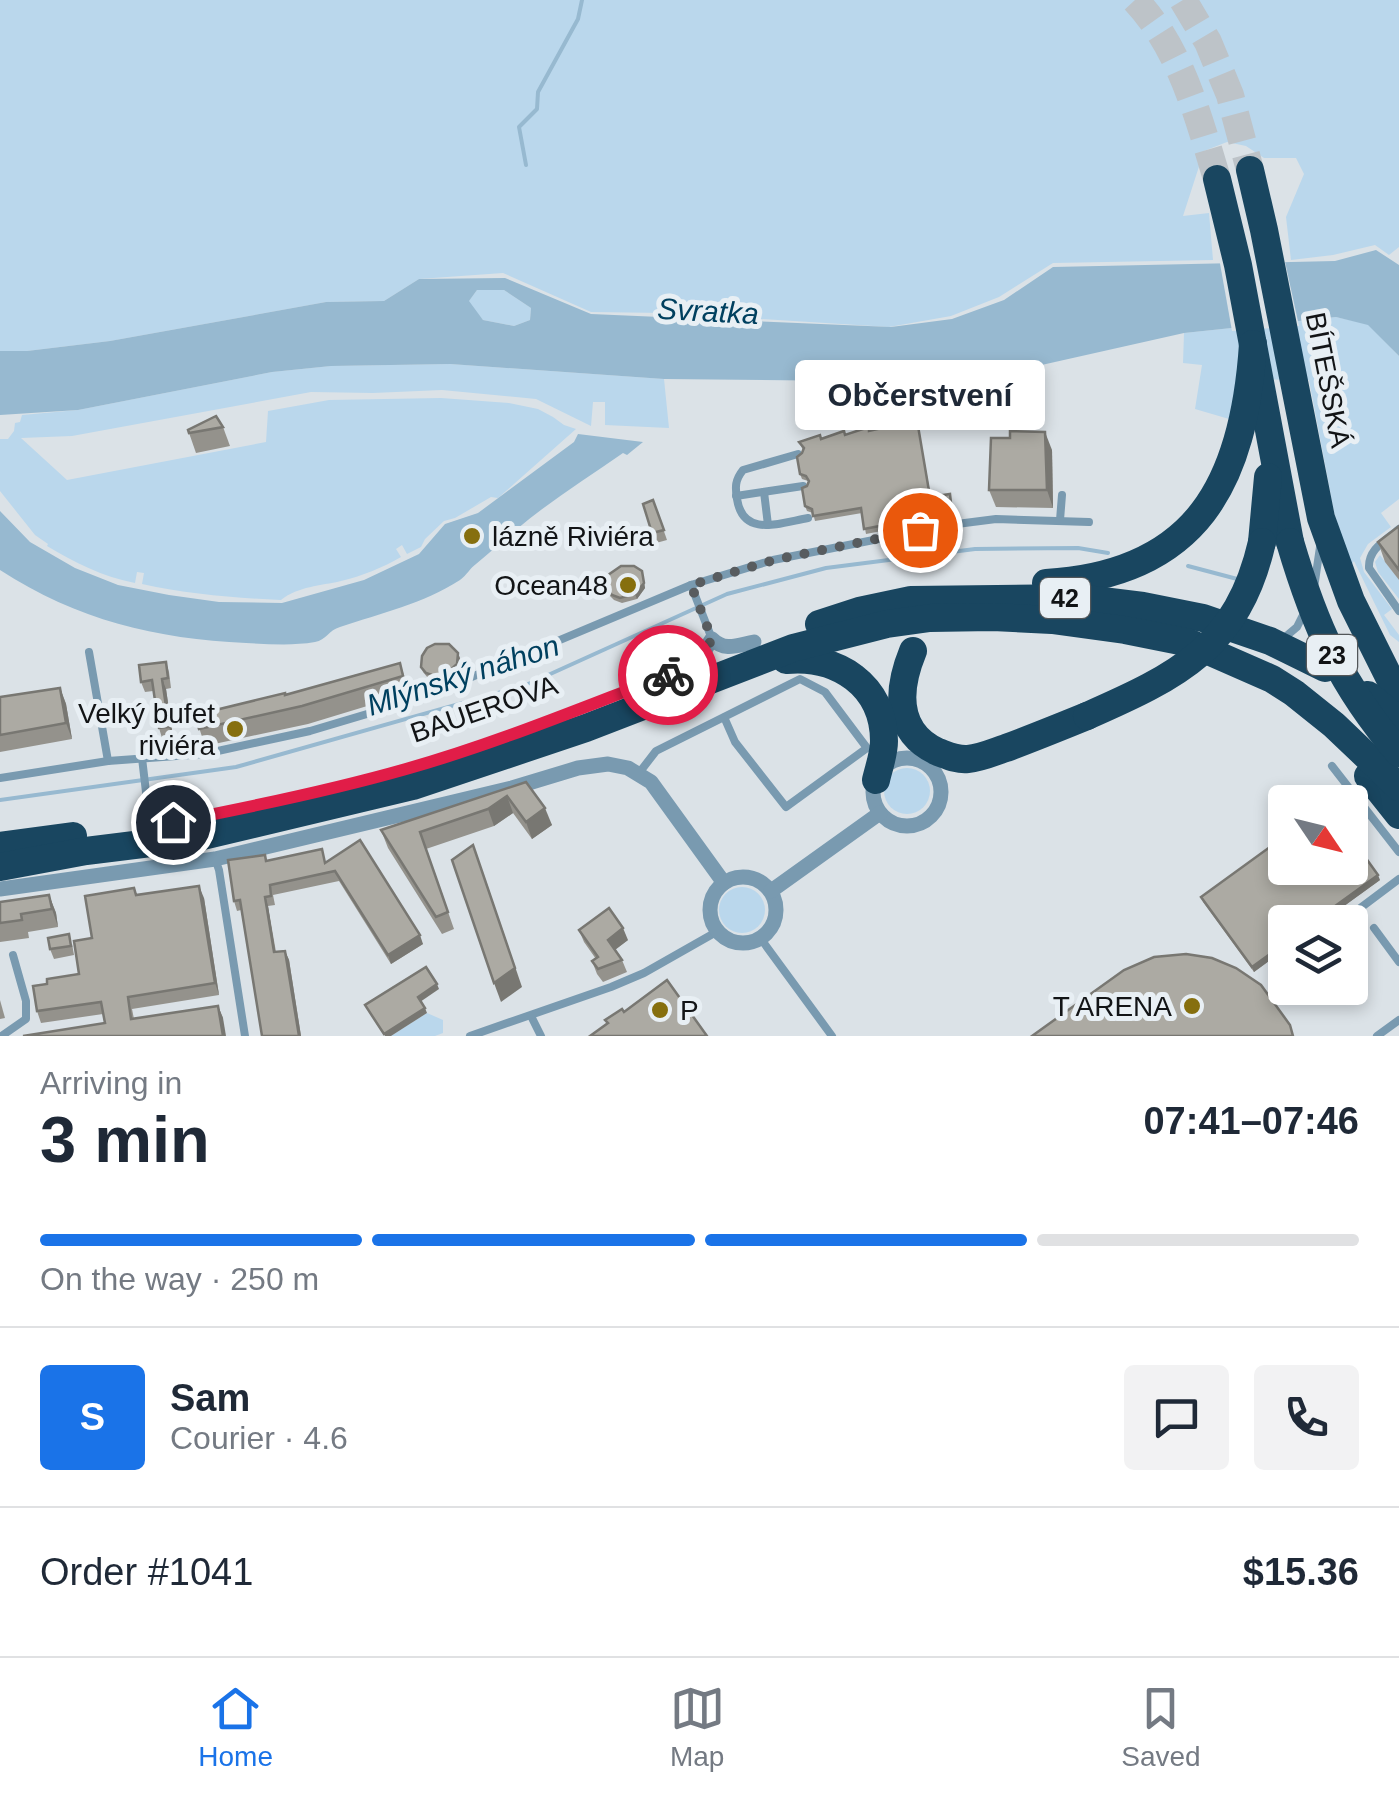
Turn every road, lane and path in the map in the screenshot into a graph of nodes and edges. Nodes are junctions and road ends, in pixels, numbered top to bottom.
1 (1250, 170) tunnel mouth
2 (1217, 179) tunnel mouth
3 (1255, 379) junction
4 (798, 454) edge
5 (803, 486) edge
6 (764, 492) junction
7 (1062, 495) dead end
8 (736, 496) junction
9 (808, 518) edge
10 (1321, 518) junction
11 (1060, 520) junction
12 (1089, 522) dead end
13 (768, 525) junction
14 (1399, 530) edge
15 (1276, 542) junction
16 (691, 585) junction
17 (1312, 596) dead end
18 (911, 600) junction
19 (1351, 601) junction
20 (1399, 611) edge
21 (993, 617) junction
22 (1302, 617) dead end
23 (712, 639) junction
24 (1270, 641) junction
25 (756, 651) junction
26 (913, 651) junction
27 (90, 652) dead end
28 (1234, 662) junction
29 (1399, 666) edge
30 (1325, 668) dead end
31 (676, 672) junction
32 (1399, 690) edge
33 (1368, 695) dead end
34 (724, 718) junction
35 (1399, 720) edge
36 (1028, 740) junction
37 (140, 741) dead end
38 (1399, 753) edge
39 (108, 761) junction
40 (923, 763) junction
41 (142, 764) junction
42 (1332, 766) dead end
43 (638, 772) junction
44 (0, 778) edge
45 (876, 780) junction
46 (1399, 787) edge
47 (880, 813) junction
48 (1399, 814) edge
49 (150, 826) junction
50 (0, 846) edge
51 (1399, 852) edge
52 (215, 859) junction
53 (0, 867) edge
54 (1399, 880) edge
55 (724, 882) junction
56 (0, 889) edge
57 (771, 891) junction
58 (1365, 905) edge
59 (1374, 928) dead end
60 (718, 931) junction
61 (761, 939) junction
62 (12, 956) dead end
63 (1399, 962) edge
64 (531, 1016) junction
65 (1399, 1020) edge
66 (2, 1035) edge
67 (245, 1036) edge
68 (470, 1036) edge
69 (541, 1036) edge
70 (832, 1036) edge
71 (1376, 1036) edge

1 - 10 highway, BÍTEŠSKÁ / 23
2 - 3 highway
3 - 15 highway
3 - 18 highway
4 - 8 lane
5 - 6 lane
6 - 8 lane
6 - 13 lane
7 - 11 lane
8 - 13 lane
9 - 13 lane
10 - 17 lane
10 - 19 highway, BÍTEŠSKÁ / 23
11 - 12 lane
11 - 16 lane
14 - 20 lane
15 - 36 highway, bridge
15 - 38 highway, 23, bridge
16 - 23 lane
16 - 41 lane
18 - 24 highway, BAUEROVA / 42
18 - 25 highway, BAUEROVA / 42
19 - 29 highway
19 - 32 highway, 23
21 - 25 highway, 42
21 - 26 highway
21 - 28 highway, 42
22 - 24 lane
23 - 25 street
23 - 31 street
24 - 30 highway, BAUEROVA / 42
25 - 31 highway, BAUEROVA / 42
25 - 45 highway
25 - 53 highway, 42
26 - 36 highway
26 - 40 highway
27 - 39 lane
28 - 46 highway, 42
28 - 48 highway, 42
31 - 49 highway, BAUEROVA / 42
33 - 35 highway
34 - 34 lane
34 - 43 lane
36 - 40 highway
37 - 41 lane
39 - 41 lane
39 - 44 lane
40 - 45 street
40 - 47 street
41 - 49 lane
42 - 51 lane
43 - 52 street
43 - 55 street
45 - 47 street
47 - 57 street
49 - 50 highway, BAUEROVA / 42
52 - 56 street
52 - 67 lane
54 - 58 lane
55 - 57 street
55 - 60 street
57 - 61 street
59 - 63 lane
60 - 61 street
60 - 64 lane
61 - 70 lane
62 - 66 lane
64 - 68 lane
64 - 69 lane
65 - 71 lane

